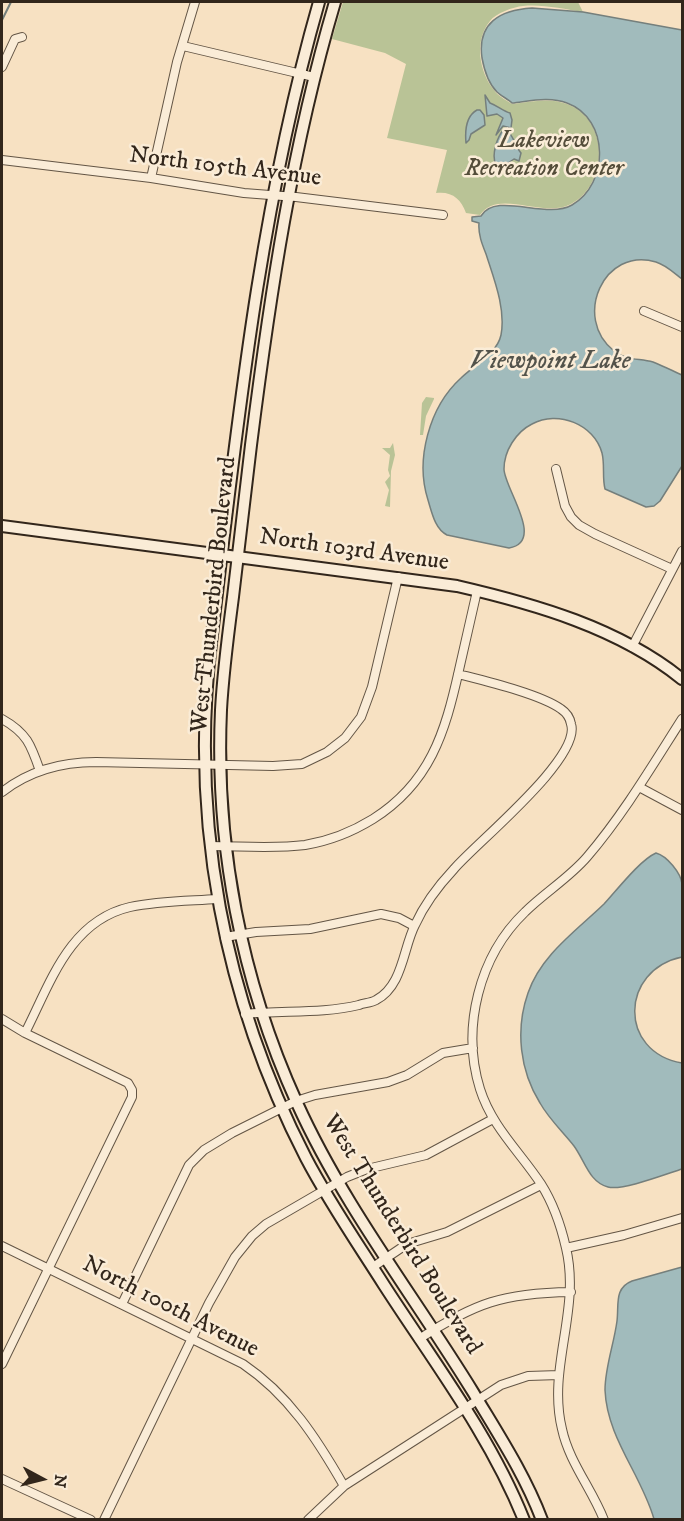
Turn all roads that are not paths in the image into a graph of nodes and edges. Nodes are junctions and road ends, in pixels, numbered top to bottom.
1 (195, 2) edge
2 (319, 2) edge
3 (335, 2) edge
4 (22, 38) dead end
5 (183, 46) junction
6 (2, 67) edge
7 (299, 74) junction
8 (314, 77) junction
9 (2, 160) edge
10 (151, 178) junction
11 (272, 195) junction
12 (288, 196) junction
13 (443, 215) dead end
14 (644, 311) dead end
15 (682, 327) edge
16 (234, 460) junction
17 (249, 462) junction
18 (556, 469) dead end
19 (2, 526) edge
20 (682, 551) edge
21 (222, 555) junction
22 (237, 557) junction
23 (672, 569) junction
24 (398, 577) junction
25 (477, 591) junction
26 (632, 647) junction
27 (458, 674) junction
28 (682, 679) edge
29 (206, 695) junction
30 (222, 696) junction
31 (2, 719) edge
32 (682, 719) edge
33 (204, 764) junction
34 (220, 765) junction
35 (40, 771) junction
36 (639, 787) junction
37 (2, 792) edge
38 (682, 810) edge
39 (210, 846) junction
40 (226, 846) junction
41 (217, 899) junction
42 (414, 926) junction
43 (241, 934) junction
44 (225, 937) junction
45 (262, 1012) junction
46 (246, 1014) junction
47 (2, 1019) edge
48 (25, 1033) junction
49 (473, 1048) junction
50 (296, 1101) junction
51 (282, 1108) junction
52 (493, 1119) junction
53 (339, 1182) junction
54 (541, 1185) junction
55 (325, 1190) junction
56 (682, 1218) edge
57 (2, 1246) edge
58 (566, 1248) junction
59 (386, 1258) junction
60 (373, 1267) junction
61 (48, 1269) junction
62 (571, 1292) junction
63 (122, 1304) junction
64 (433, 1330) junction
65 (192, 1339) junction
66 (419, 1339) junction
67 (2, 1364) edge
68 (559, 1375) junction
69 (477, 1399) junction
70 (464, 1407) junction
71 (2, 1479) edge
72 (344, 1486) junction
73 (91, 1520) edge
74 (104, 1520) edge
75 (308, 1520) edge
76 (524, 1520) edge
77 (542, 1520) edge
78 (604, 1520) edge

1 - 5 street
2 - 7 street, West Thunderbird Boulevard
3 - 8 street, West Thunderbird Boulevard
4 - 6 street
5 - 7 street
5 - 10 street
7 - 8 street
7 - 11 street, West Thunderbird Boulevard
8 - 12 street, West Thunderbird Boulevard
9 - 10 street, North 105th Avenue
10 - 11 street, North 105th Avenue
11 - 12 street, North 105th Avenue
11 - 16 street, West Thunderbird Boulevard
12 - 13 street, North 105th Avenue
12 - 17 street, West Thunderbird Boulevard
14 - 15 street
16 - 17 street
16 - 21 street, West Thunderbird Boulevard
17 - 22 street, West Thunderbird Boulevard
18 - 23 street
19 - 21 street, North 103rd Avenue
20 - 23 street
21 - 22 street, North 103rd Avenue
21 - 29 street, West Thunderbird Boulevard
22 - 24 street, North 103rd Avenue
22 - 30 street, West Thunderbird Boulevard
23 - 26 street
24 - 25 street, North 103rd Avenue
24 - 34 street
25 - 26 street, North 103rd Avenue
25 - 27 street
26 - 28 street, North 103rd Avenue
27 - 40 street
27 - 42 street
29 - 30 street
29 - 33 street, West Thunderbird Boulevard
30 - 34 street, West Thunderbird Boulevard
31 - 35 street
32 - 36 street
33 - 34 street
33 - 35 street
33 - 39 street, West Thunderbird Boulevard
34 - 40 street, West Thunderbird Boulevard
35 - 37 street
36 - 38 street
36 - 49 street
39 - 40 street
39 - 41 street, West Thunderbird Boulevard
40 - 43 street, West Thunderbird Boulevard
41 - 44 street, West Thunderbird Boulevard
41 - 48 street
42 - 43 street
42 - 45 street
43 - 44 street
43 - 45 street, West Thunderbird Boulevard
44 - 46 street, West Thunderbird Boulevard
45 - 46 street
45 - 50 street, West Thunderbird Boulevard
46 - 51 street, West Thunderbird Boulevard
47 - 48 street
48 - 61 street
49 - 50 street
49 - 52 street
50 - 51 street
50 - 53 street, West Thunderbird Boulevard
51 - 55 street, West Thunderbird Boulevard
51 - 63 street
52 - 53 street
52 - 54 street
53 - 55 street
53 - 59 street, West Thunderbird Boulevard
54 - 58 street
54 - 59 street
55 - 60 street, West Thunderbird Boulevard
55 - 65 street
56 - 58 street
57 - 61 street, North 100th Avenue
58 - 62 street
59 - 60 street
59 - 64 street, West Thunderbird Boulevard
60 - 66 street, West Thunderbird Boulevard
61 - 63 street, North 100th Avenue
61 - 67 street
62 - 64 street
62 - 68 street
63 - 65 street, North 100th Avenue
64 - 66 street
64 - 69 street, West Thunderbird Boulevard
65 - 72 street, North 100th Avenue
65 - 74 street
66 - 70 street, West Thunderbird Boulevard
68 - 69 street
68 - 78 street
69 - 70 street
69 - 77 street, West Thunderbird Boulevard
70 - 72 street
70 - 76 street, West Thunderbird Boulevard
71 - 73 street
72 - 75 street

